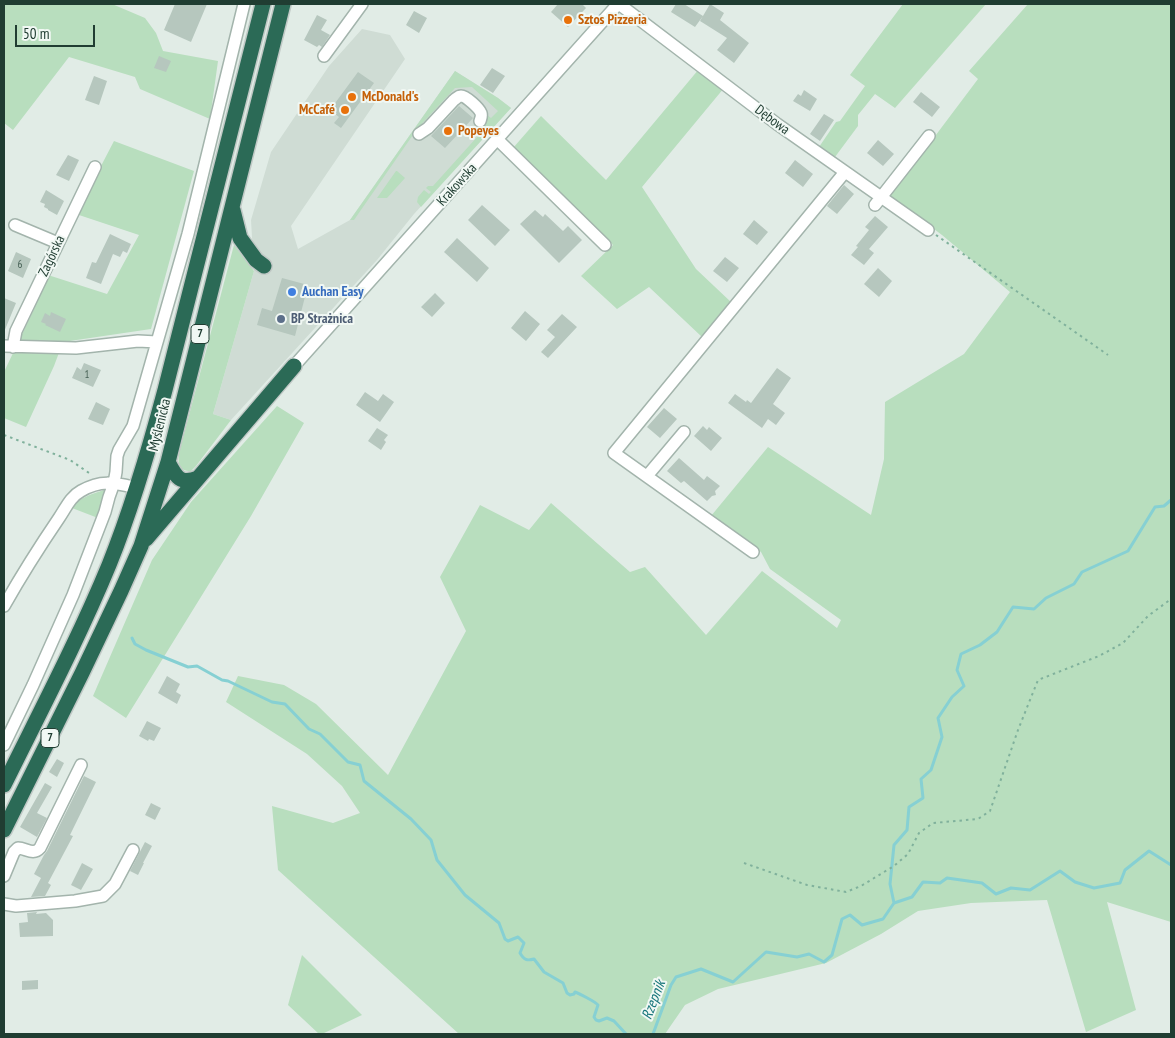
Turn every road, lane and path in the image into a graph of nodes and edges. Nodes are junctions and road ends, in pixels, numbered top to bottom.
1 (244, 4) edge
2 (263, 4) edge
3 (283, 4) edge
4 (362, 4) edge
5 (613, 5) edge
6 (324, 56) dead end
7 (480, 121) dead end
8 (419, 134) dead end
9 (929, 136) dead end
10 (497, 139) junction
11 (94, 167) dead end
12 (845, 172) junction
13 (879, 202) junction
14 (232, 206) junction
15 (15, 226) dead end
16 (928, 230) joint
17 (58, 243) junction
18 (605, 245) dead end
19 (264, 266) dead end
20 (157, 342) junction
21 (8, 346) edge
22 (1108, 355) dead end
23 (294, 366) joint
24 (684, 432) dead end
25 (4, 435) edge
26 (168, 462) junction
27 (647, 476) junction
28 (198, 478) junction
29 (109, 483) junction
30 (137, 488) junction
31 (141, 546) junction
32 (753, 552) dead end
33 (1171, 599) edge
34 (4, 606) edge
35 (4, 745) edge
36 (81, 765) dead end
37 (4, 785) edge
38 (4, 830) edge
39 (133, 850) dead end
40 (744, 863) dead end
41 (4, 876) edge
42 (4, 904) edge

1 - 20 street
2 - 30 highway, Myślenicka / 7
3 - 14 highway, Myślenicka / 7
4 - 6 street
5 - 10 street, Krakowska
5 - 12 street, Dębowa
7 - 8 street
9 - 13 street
10 - 18 street
10 - 23 street, Krakowska
11 - 17 street, Zagórska
12 - 13 street, Dębowa
12 - 27 street
13 - 16 street, Dębowa
14 - 19 highway
14 - 26 highway, Myślenicka / 7
15 - 17 street
16 - 22 path
17 - 21 street, Zagórska
20 - 21 street, Zagórska
20 - 29 street
23 - 28 highway
24 - 27 street
25 - 29 path
26 - 28 highway
26 - 31 highway, Myślenicka / 7
27 - 32 street
28 - 31 highway
29 - 30 street
29 - 34 street
29 - 35 street
30 - 37 highway, Myślenicka / 7
31 - 38 highway, Myślenicka / 7
33 - 40 path
36 - 41 street
39 - 42 street

